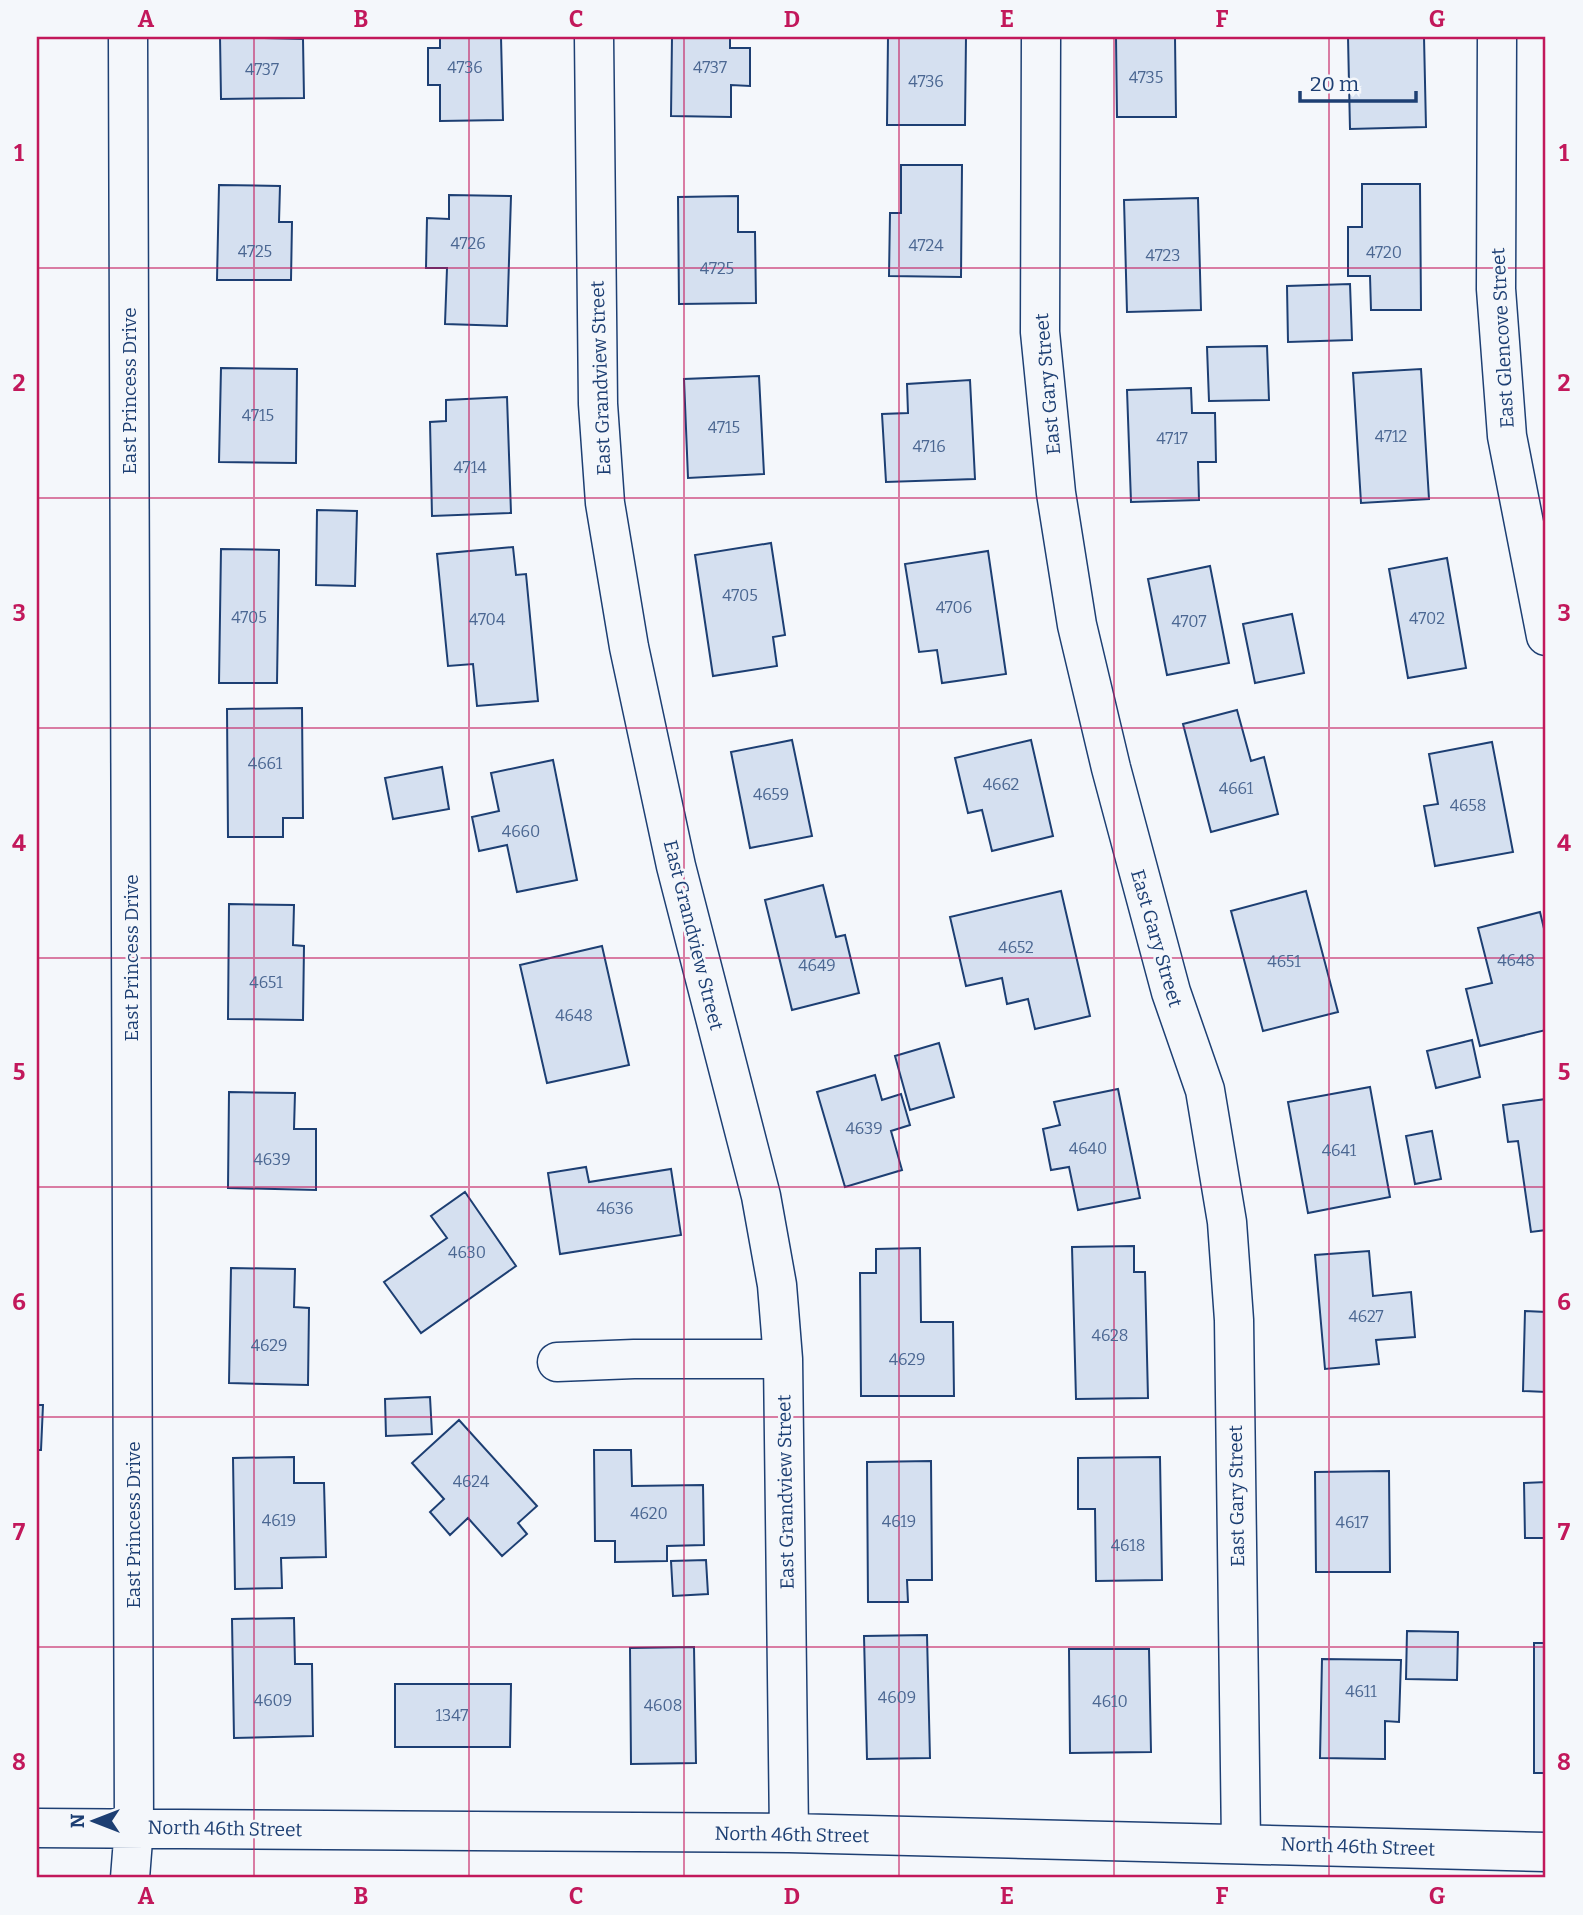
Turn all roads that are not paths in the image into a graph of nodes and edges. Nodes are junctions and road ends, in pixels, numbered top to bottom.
1 (128, 37) edge
2 (594, 37) edge
3 (1041, 37) edge
4 (1497, 37) edge
5 (1546, 636) edge
6 (783, 1359) junction
7 (557, 1362) dead end
8 (134, 1827) junction
9 (37, 1828) edge
10 (789, 1833) junction
11 (1241, 1843) junction
12 (1546, 1852) edge
13 (130, 1878) edge

1 - 8 street, East Princess Drive
2 - 6 street, East Grandview Street
3 - 11 street, East Gary Street
4 - 5 street, East Glencove Street
6 - 7 street
6 - 10 street, East Grandview Street
8 - 9 street, North 46th Street
8 - 10 street, North 46th Street
8 - 13 street, East Princess Drive
10 - 11 street, North 46th Street
11 - 12 street, North 46th Street

